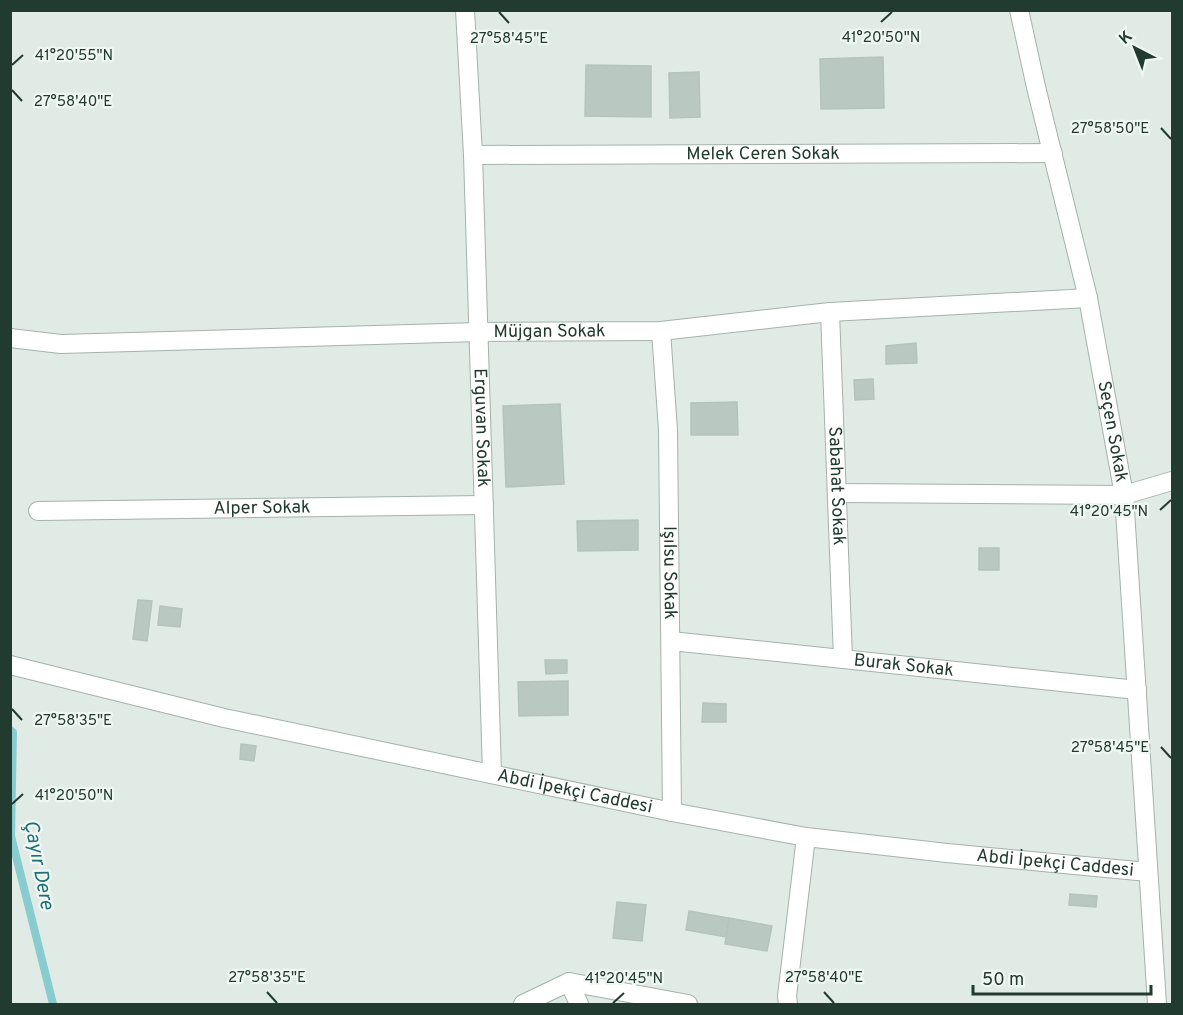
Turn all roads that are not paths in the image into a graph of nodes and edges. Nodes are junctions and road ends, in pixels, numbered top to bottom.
1 (465, 10) edge
2 (1019, 10) edge
3 (1053, 153) junction
4 (473, 155) junction
5 (1088, 298) junction
6 (830, 312) junction
7 (662, 331) junction
8 (479, 332) junction
9 (10, 338) edge
10 (1173, 482) edge
11 (837, 493) junction
12 (1124, 495) junction
13 (484, 505) junction
14 (38, 510) dead end
15 (671, 641) junction
16 (843, 659) junction
17 (10, 665) edge
18 (1137, 690) junction
19 (492, 774) junction
20 (672, 812) junction
21 (806, 837) junction
22 (1148, 872) junction
23 (568, 982) junction
24 (523, 1005) edge
25 (579, 1005) edge
26 (688, 1005) edge
27 (788, 1005) edge
28 (1157, 1005) edge

1 - 4 street, Erguvan Sokak
2 - 3 street, Seçen Sokak
3 - 4 street, Melek Ceren Sokak
3 - 5 street, Seçen Sokak
4 - 8 street, Erguvan Sokak
5 - 6 street, Müjgan Sokak
5 - 12 street, Seçen Sokak
6 - 7 street, Müjgan Sokak
6 - 11 street, Sabahat Sokak
7 - 8 street, Müjgan Sokak
7 - 15 street, Işılsu Sokak
8 - 9 street, Müjgan Sokak
8 - 13 street, Erguvan Sokak
10 - 12 street
11 - 12 street
11 - 16 street, Sabahat Sokak
12 - 18 street, Seçen Sokak
13 - 14 street, Alper Sokak
13 - 19 street, Erguvan Sokak
15 - 16 street, Burak Sokak
15 - 20 street, Işılsu Sokak
16 - 18 street, Burak Sokak
17 - 19 street, Abdi İpekçi Caddesi
18 - 22 street, Seçen Sokak
19 - 20 street, Abdi İpekçi Caddesi
20 - 21 street, Abdi İpekçi Caddesi
21 - 22 street, Abdi İpekçi Caddesi
21 - 27 street
22 - 28 street, Seçen Sokak
23 - 24 street
23 - 25 street
23 - 26 street

